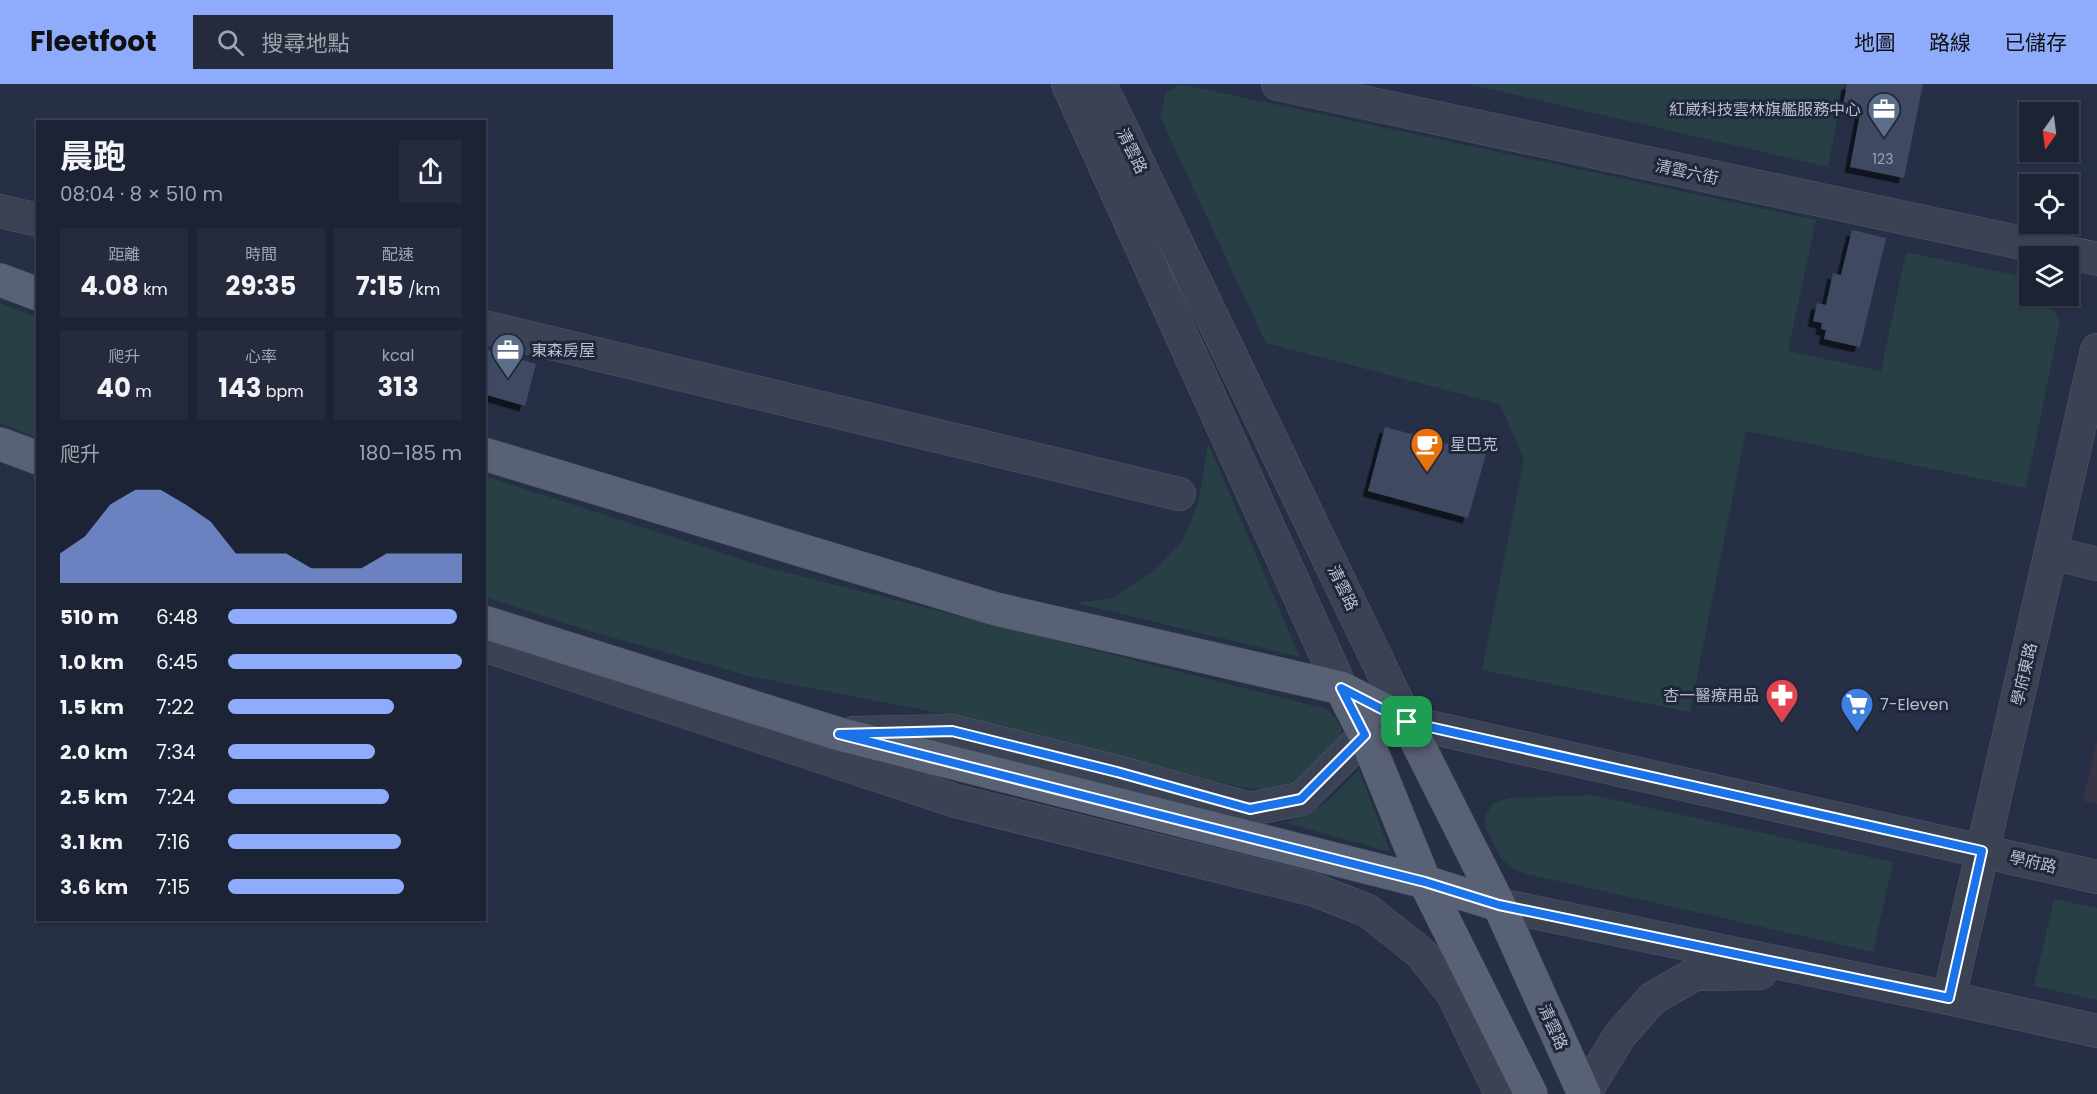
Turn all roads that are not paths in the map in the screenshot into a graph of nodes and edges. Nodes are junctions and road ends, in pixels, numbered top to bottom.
1 (1068, 84) edge
2 (1100, 84) edge
3 (1278, 84) edge
4 (0, 211) edge
5 (36, 220) edge
6 (2097, 259) edge
7 (0, 280) edge
8 (36, 293) edge
9 (486, 327) edge
10 (2097, 350) edge
11 (0, 444) edge
12 (0, 452) edge
13 (486, 454) edge
14 (36, 457) edge
15 (36, 466) edge
16 (1179, 494) dead end
17 (2052, 553) junction
18 (2097, 564) edge
19 (486, 623) edge
20 (486, 646) edge
21 (1341, 688) junction
22 (1407, 722) junction
23 (839, 734) junction
24 (1365, 735) junction
25 (1982, 851) junction
26 (2097, 877) edge
27 (1425, 882) junction
28 (1499, 905) junction
29 (1821, 972) junction
30 (1949, 998) junction
31 (2097, 1032) edge
32 (1501, 1094) edge
33 (1531, 1094) edge
34 (1584, 1094) edge

1 - 21 street, 清雲路
2 - 22 street, 清雲路
3 - 6 street, 清雲六街
4 - 5 street
7 - 8 main road
9 - 16 street
10 - 17 street, 學府東路
11 - 14 main road
12 - 15 street
13 - 21 main road
17 - 18 street
17 - 25 street, 學府東路
19 - 23 main road
20 - 32 street
21 - 22 main road
21 - 24 main road, 清雲路
22 - 25 street, 學府路
22 - 28 main road, 清雲路
23 - 24 street
23 - 27 main road
24 - 27 main road, 清雲路
25 - 26 street, 學府路
25 - 30 street, 學府東路
27 - 28 main road
27 - 33 main road, 清雲路
28 - 29 street
28 - 34 main road, 清雲路
29 - 30 street
29 - 34 street
30 - 31 street

